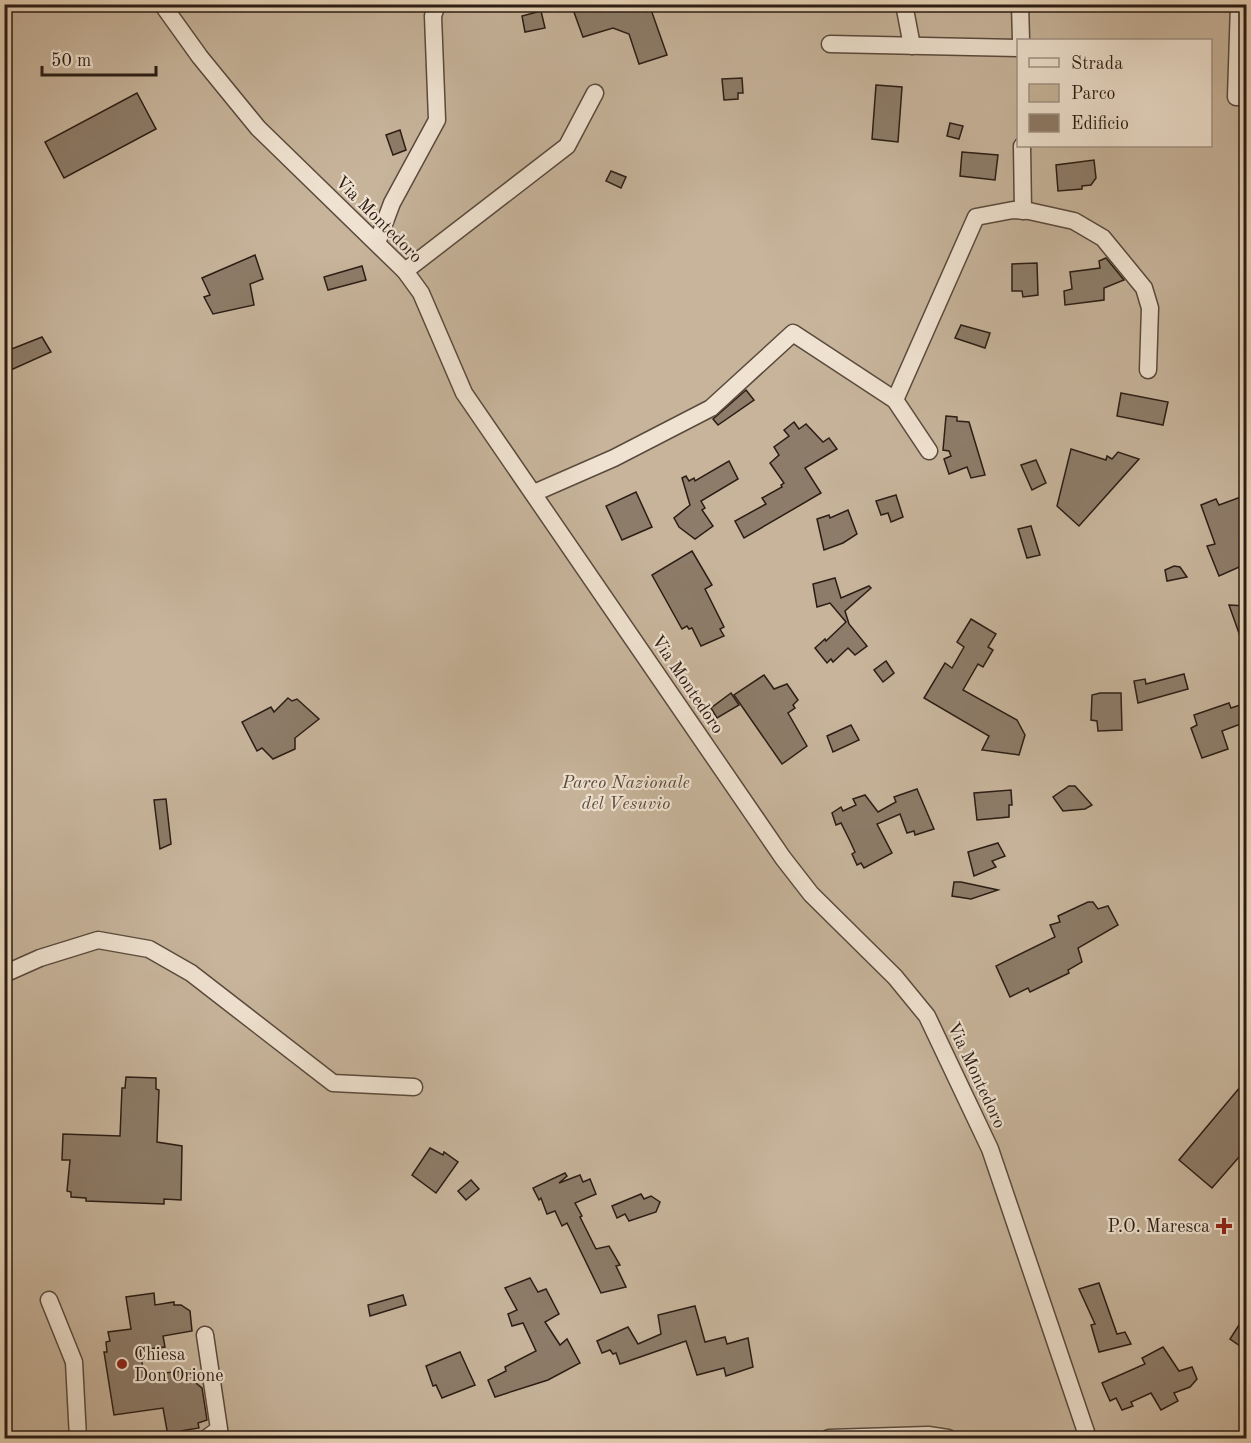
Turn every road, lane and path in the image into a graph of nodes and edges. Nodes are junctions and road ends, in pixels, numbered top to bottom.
1 (162, 4) edge
2 (437, 4) edge
3 (904, 4) edge
4 (1020, 4) edge
5 (1239, 4) edge
6 (1021, 39) edge
7 (830, 44) dead end
8 (912, 46) junction
9 (1017, 48) edge
10 (595, 93) dead end
11 (1246, 97) edge
12 (1022, 147) edge
13 (1023, 211) junction
14 (377, 243) junction
15 (405, 271) junction
16 (1148, 370) dead end
17 (895, 400) junction
18 (928, 450) dead end
19 (534, 494) junction
20 (4, 974) edge
21 (414, 1087) dead end
22 (49, 1300) dead end
23 (205, 1335) dead end
24 (78, 1438) edge
25 (207, 1438) edge
26 (829, 1438) edge
27 (948, 1438) edge
28 (1088, 1438) edge

1 - 14 street, Via Montedoro
2 - 14 street
3 - 8 street
4 - 6 street
5 - 11 street
7 - 8 street
8 - 9 street
10 - 15 street
12 - 13 street
13 - 16 street
13 - 17 street
14 - 15 street, Via Montedoro
15 - 19 street, Via Montedoro
17 - 18 street
17 - 19 street
19 - 28 street, Via Montedoro
20 - 21 street
22 - 24 street
23 - 25 street
26 - 27 street

